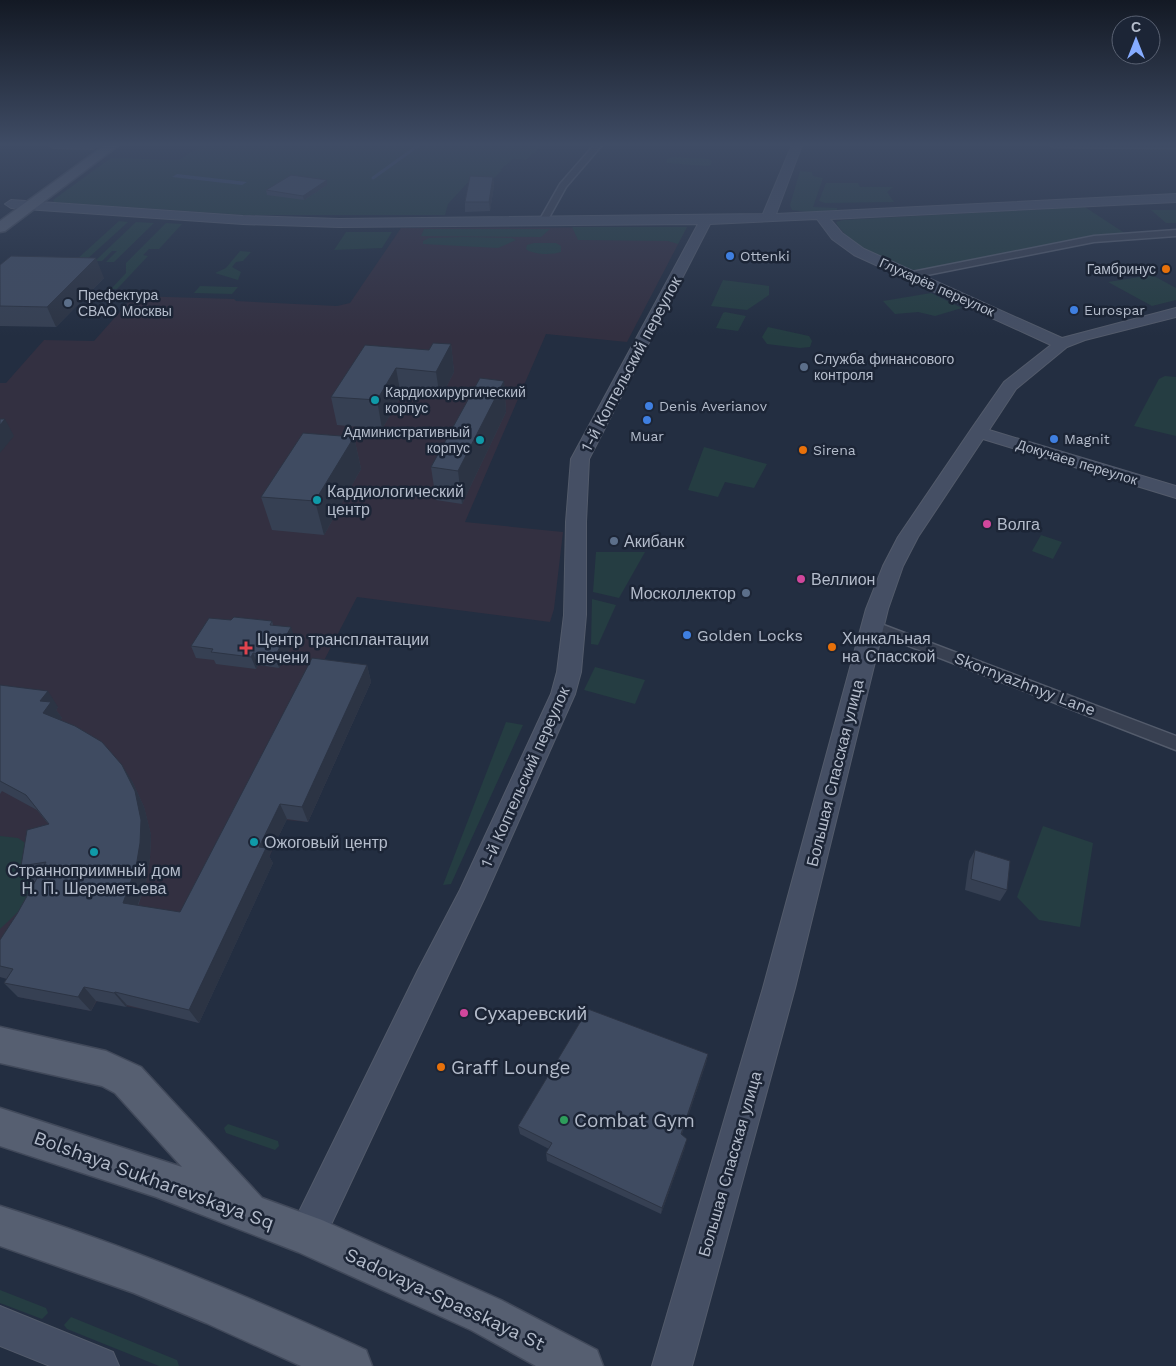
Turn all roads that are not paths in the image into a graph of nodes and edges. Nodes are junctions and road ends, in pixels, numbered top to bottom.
1 (25, 209) edge
2 (82, 209) edge
3 (551, 209) edge
4 (772, 209) edge
5 (964, 209) edge
6 (821, 216) junction
7 (768, 218) junction
8 (706, 220) junction
9 (544, 221) junction
10 (0, 228) edge
11 (1176, 233) edge
12 (912, 275) junction
13 (1176, 312) edge
14 (1062, 344) junction
15 (978, 432) junction
16 (1176, 492) edge
17 (873, 626) junction
18 (1176, 743) edge
19 (0, 1045) edge
20 (0, 1127) edge
21 (251, 1213) junction
22 (0, 1226) edge
23 (307, 1236) junction
24 (0, 1326) edge
25 (279, 1332) joint
26 (99, 1366) edge
27 (350, 1366) edge
28 (581, 1366) edge
29 (672, 1366) edge

1 - 10 main road
2 - 9 street
3 - 9 street
4 - 7 street
5 - 6 street
6 - 7 street
6 - 12 street, Глухарёв переулок
7 - 8 street
8 - 9 street
8 - 23 street, 1-й Коптельский переулок
11 - 12 street
12 - 14 street, Глухарёв переулок
13 - 14 street, Большая Спасская улица
14 - 15 street, Большая Спасская улица
15 - 16 street, Докучаев переулок
15 - 17 street, Большая Спасская улица
17 - 18 street, Skornyazhnyy Lane
17 - 29 street, Большая Спасская улица
19 - 21 main road
20 - 21 main road, Bolshaya Sukharevskaya Sq
21 - 23 main road, Bolshaya Sukharevskaya Sq
22 - 25 main road
23 - 28 main road, Sadovaya-Spasskaya St
24 - 26 street
25 - 27 main road

